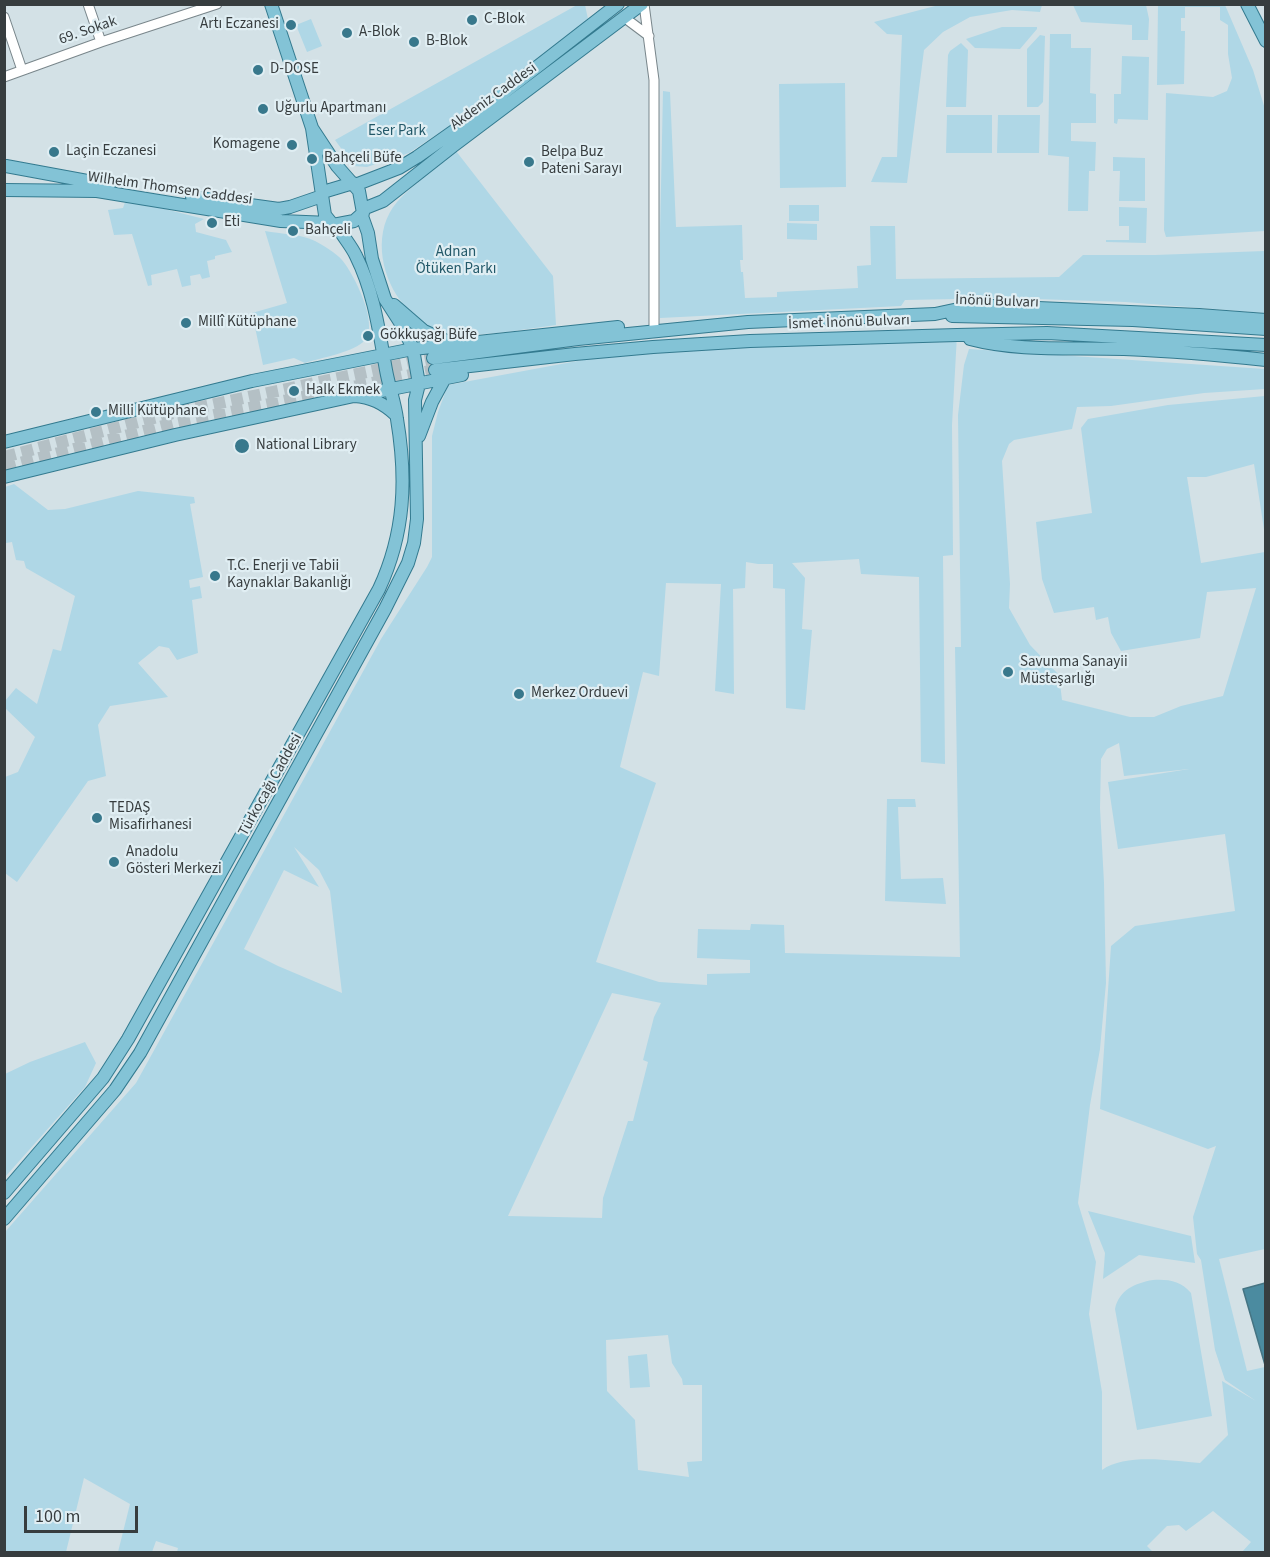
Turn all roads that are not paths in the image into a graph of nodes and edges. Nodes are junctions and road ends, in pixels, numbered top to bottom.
1 (88, 4) edge
2 (177, 4) edge
3 (217, 4) edge
4 (271, 4) edge
5 (618, 4) edge
6 (643, 4) edge
7 (1247, 4) edge
8 (602, 10) edge
9 (180, 16) junction
10 (4, 17) edge
11 (625, 18) junction
12 (650, 36) junction
13 (1266, 40) edge
14 (101, 42) junction
15 (22, 70) junction
16 (4, 77) edge
17 (312, 128) junction
18 (5, 165) edge
19 (354, 184) junction
20 (5, 190) edge
21 (323, 194) junction
22 (362, 213) junction
23 (333, 224) junction
24 (386, 299) junction
25 (935, 314) junction
26 (1057, 319) junction
27 (1266, 320) edge
28 (748, 322) junction
29 (654, 327) junction
30 (1266, 329) edge
31 (957, 335) junction
32 (1266, 335) edge
33 (455, 344) junction
34 (1266, 345) edge
35 (413, 350) junction
36 (1266, 355) edge
37 (384, 356) junction
38 (1266, 360) edge
39 (437, 369) junction
40 (419, 384) junction
41 (389, 388) junction
42 (356, 396) junction
43 (397, 416) junction
44 (4, 431) edge
45 (18, 437) junction
46 (4, 442) edge
47 (416, 442) junction
48 (4, 477) edge
49 (258, 806) junction
50 (274, 809) junction
51 (103, 1078) junction
52 (115, 1090) junction
53 (4, 1192) edge
54 (4, 1219) edge

1 - 14 street
2 - 9 street
3 - 9 street, 69. Sokak
4 - 17 main road
5 - 8 main road, Akdeniz Caddesi
6 - 11 main road, Akdeniz Caddesi
6 - 12 street
7 - 13 main road
8 - 19 main road, Akdeniz Caddesi
9 - 14 street, 69. Sokak
10 - 15 street
11 - 12 street
11 - 22 main road, Akdeniz Caddesi
12 - 29 street
14 - 15 street, 69. Sokak
15 - 16 street, 69. Sokak
17 - 19 main road
17 - 21 main road
18 - 20 main road
18 - 21 main road, Wilhelm Thomsen Caddesi
19 - 21 main road
19 - 22 main road
20 - 23 main road, Wilhelm Thomsen Caddesi
21 - 23 main road
22 - 23 main road
22 - 24 main road, Türkocağı Caddesi
23 - 37 main road, Türkocağı Caddesi
24 - 33 main road
24 - 35 main road, Türkocağı Caddesi
25 - 26 main road, İnönü Bulvarı
25 - 27 main road
25 - 28 main road, İsmet İnönü Bulvarı
26 - 30 main road
26 - 32 main road
28 - 29 main road
28 - 39 main road, İsmet İnönü Bulvarı
29 - 33 main road
31 - 34 main road, İsmet İnönü Bulvarı
31 - 36 main road
31 - 38 main road
31 - 39 main road, İsmet İnönü Bulvarı
33 - 35 main road
35 - 37 main road
35 - 40 main road, Türkocağı Caddesi
37 - 41 main road, Türkocağı Caddesi
37 - 45 main road
39 - 40 main road
39 - 47 main road
40 - 41 main road
40 - 47 main road, Türkocağı Caddesi
41 - 42 main road
41 - 43 main road, Türkocağı Caddesi
42 - 43 main road
42 - 48 main road
43 - 49 main road, Türkocağı Caddesi
44 - 45 main road
45 - 46 main road
47 - 50 main road, Türkocağı Caddesi
49 - 50 main road
49 - 51 main road, Türkocağı Caddesi
50 - 52 main road, Türkocağı Caddesi
51 - 52 main road
51 - 53 main road, Türkocağı Caddesi
52 - 54 main road, Türkocağı Caddesi

